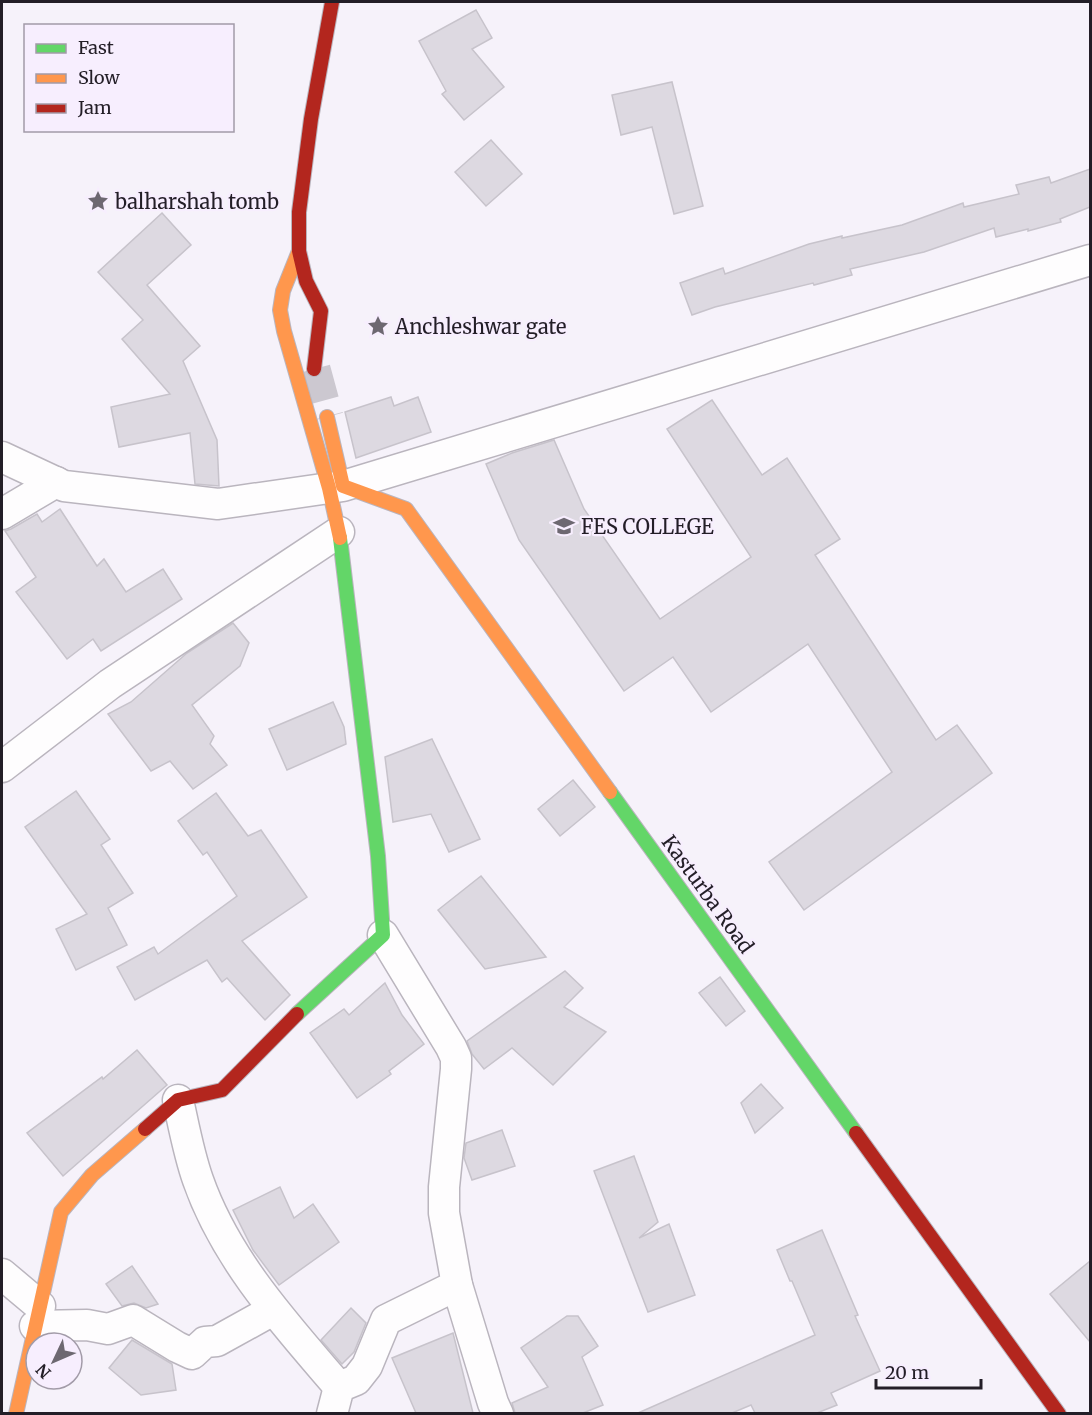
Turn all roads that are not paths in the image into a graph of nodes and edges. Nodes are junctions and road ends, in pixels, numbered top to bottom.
1 (332, 2) edge
2 (299, 251) junction
3 (1090, 260) edge
4 (314, 369) tunnel mouth
5 (327, 417) tunnel mouth
6 (2, 457) edge
7 (56, 482) junction
8 (336, 487) junction
9 (2, 514) edge
10 (339, 532) junction
11 (2, 767) edge
12 (383, 935) junction
13 (178, 1101) junction
14 (2, 1274) edge
15 (457, 1285) junction
16 (273, 1310) junction
17 (37, 1316) junction
18 (335, 1400) edge
19 (16, 1413) edge
20 (498, 1413) edge
21 (1059, 1413) edge

1 - 2 main road
2 - 4 main road
2 - 8 main road
3 - 8 street
5 - 8 main road
6 - 7 street
7 - 8 street
7 - 9 street
8 - 10 main road
8 - 21 main road, Kasturba Road
10 - 11 street
10 - 12 main road
12 - 13 main road
12 - 15 street
13 - 16 street
13 - 17 main road
14 - 17 street
15 - 18 street
15 - 20 street
16 - 17 street
16 - 18 street
17 - 19 main road

